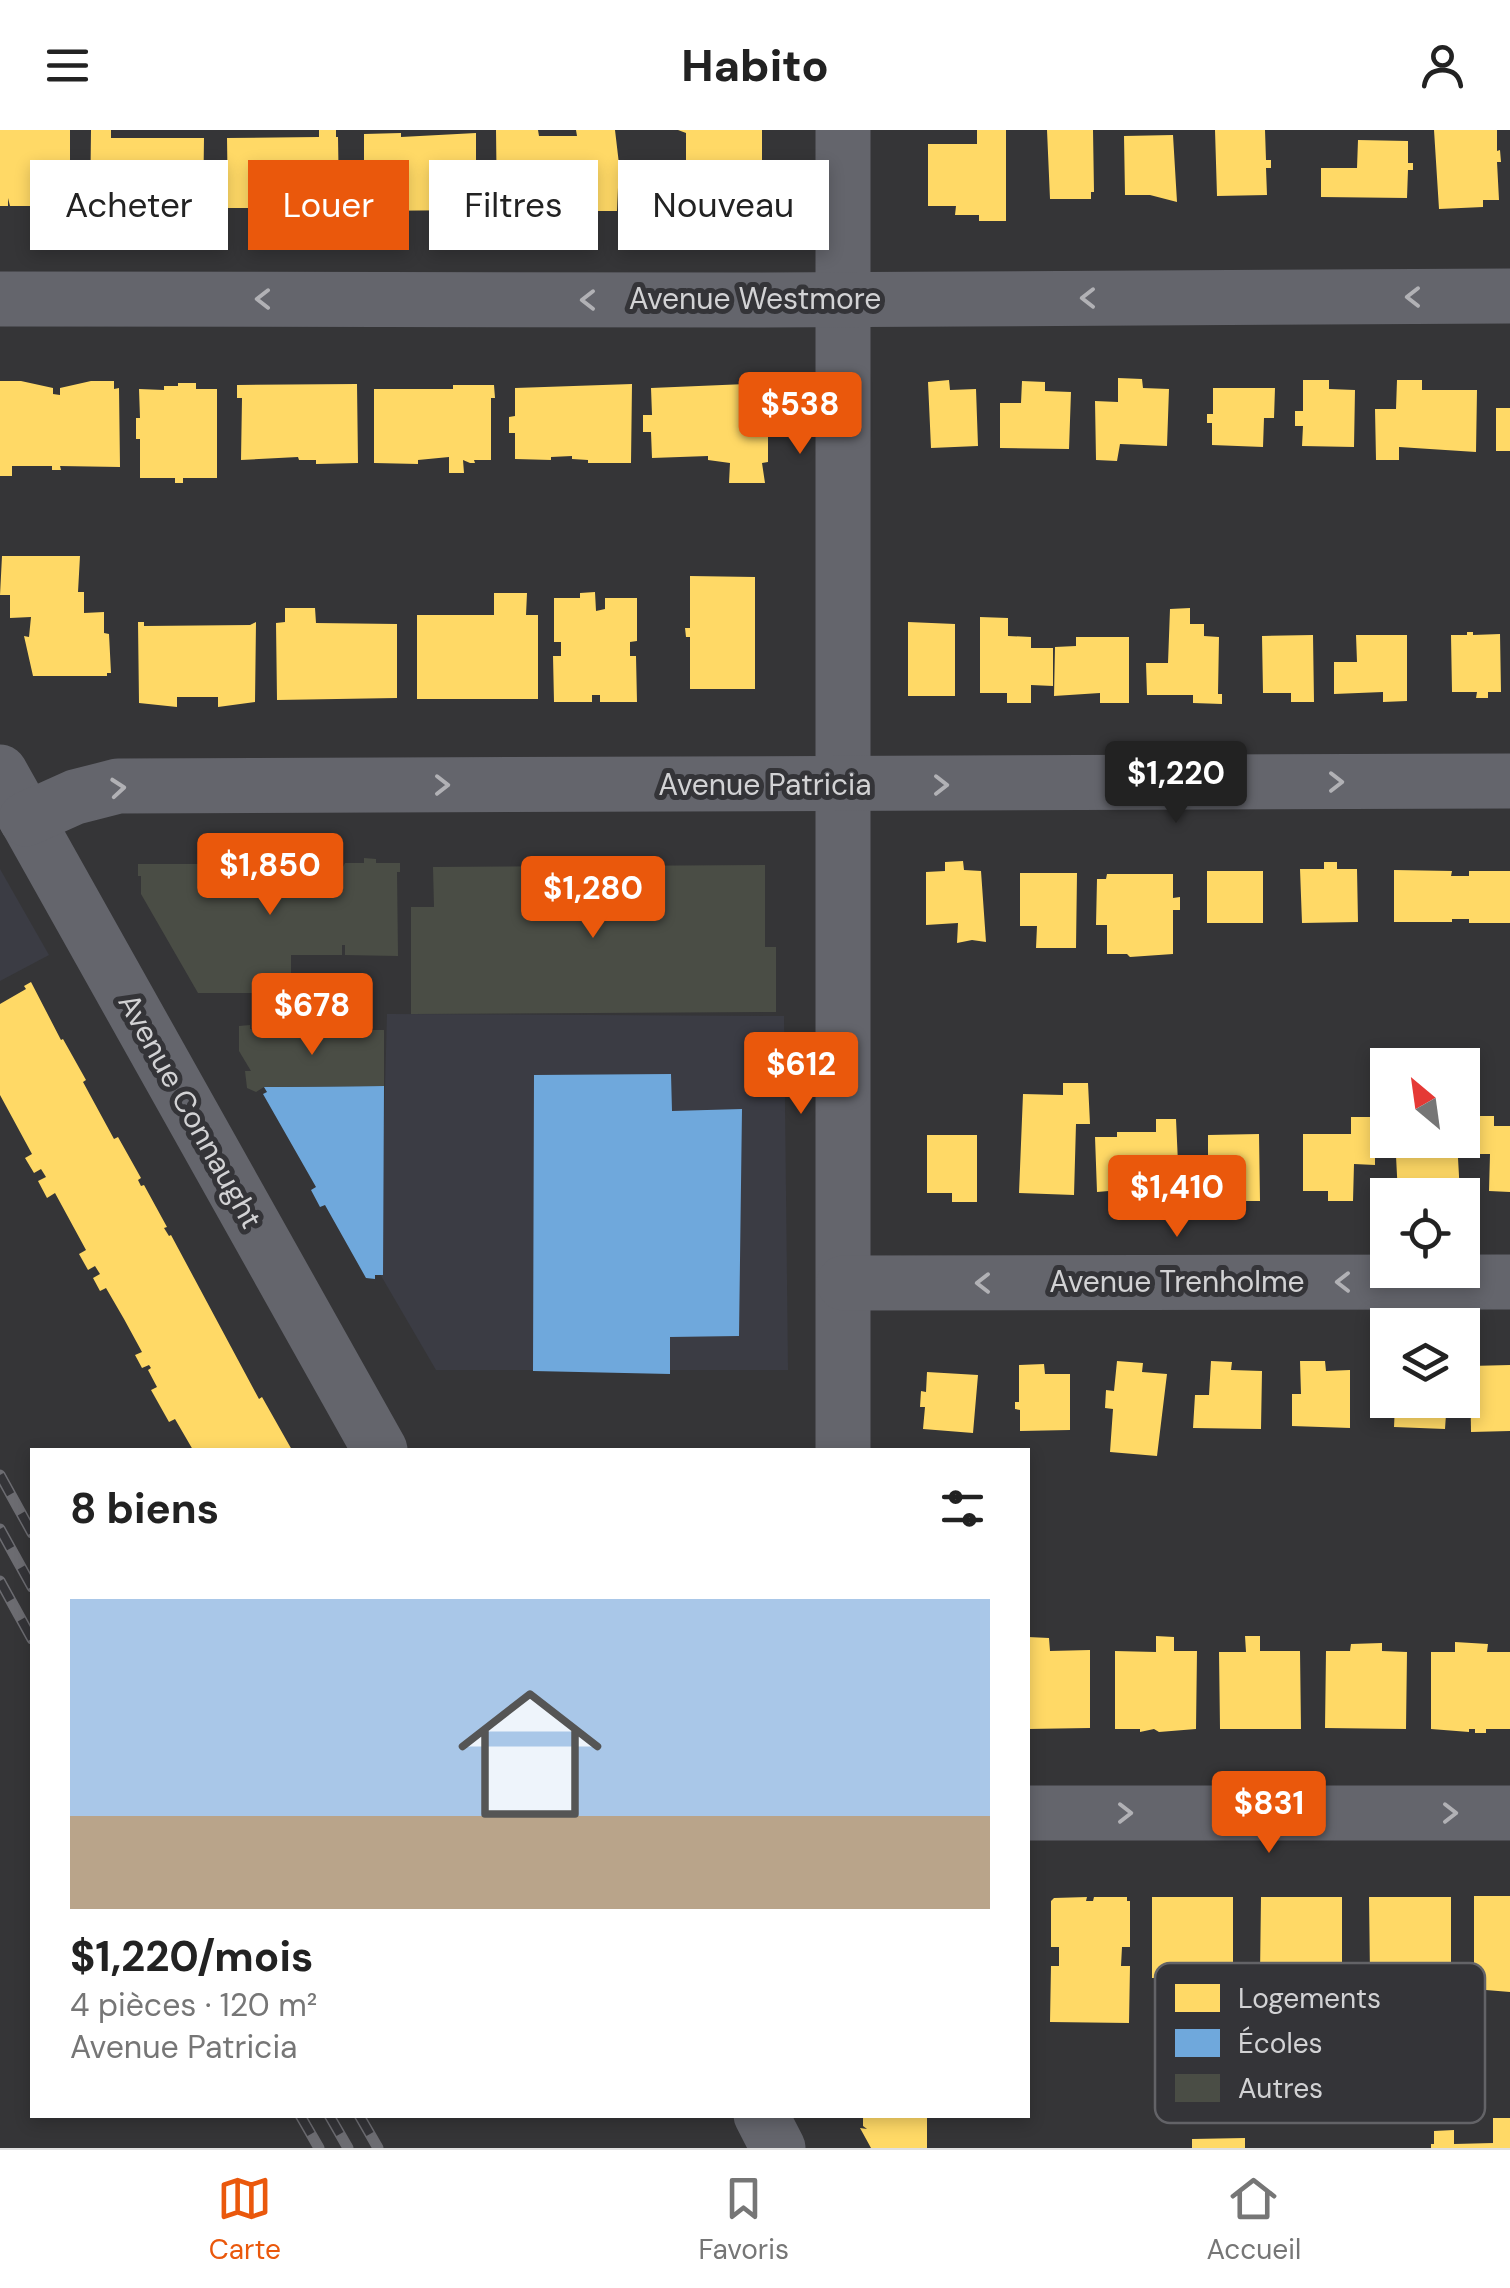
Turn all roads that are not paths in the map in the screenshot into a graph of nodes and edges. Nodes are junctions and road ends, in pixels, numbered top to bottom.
1 (843, 130) edge
2 (1510, 296) edge
3 (0, 299) edge
4 (842, 300) junction
5 (0, 772) edge
6 (1510, 781) edge
7 (844, 784) junction
8 (26, 819) junction
9 (1510, 1282) edge
10 (844, 1283) junction
11 (379, 1448) edge
12 (843, 1448) edge
13 (1030, 1814) edge
14 (1510, 1814) edge
15 (762, 2118) edge
16 (778, 2148) edge

1 - 4 street
2 -> 4 street, Avenue Westmore
4 -> 3 street, Avenue Westmore
4 - 7 street
5 - 8 street, Avenue Connaught
7 -> 6 street, Avenue Patricia
8 -> 7 street, Avenue Patricia
7 - 10 street
8 - 11 street, Avenue Connaught
9 -> 10 street, Avenue Trenholme
10 - 12 street
13 -> 14 street
15 - 16 street

